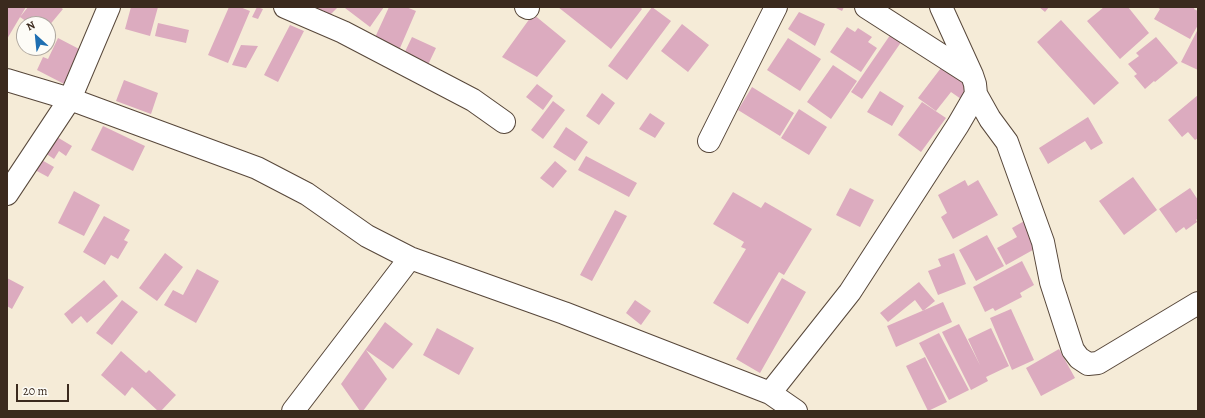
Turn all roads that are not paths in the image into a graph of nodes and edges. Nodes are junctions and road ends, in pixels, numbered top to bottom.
1 (109, 7) edge
2 (285, 7) edge
3 (776, 7) edge
4 (866, 7) edge
5 (941, 7) edge
6 (7, 80) edge
7 (974, 84) junction
8 (70, 99) junction
9 (504, 122) dead end
10 (710, 141) dead end
11 (7, 194) edge
12 (410, 258) junction
13 (1198, 303) edge
14 (770, 393) junction
15 (293, 411) edge
16 (796, 411) edge

1 - 8 street
2 - 9 street
3 - 10 street
4 - 7 street
5 - 7 street
6 - 8 street
7 - 13 street
7 - 14 street
8 - 11 street
8 - 12 street
12 - 14 street
12 - 15 street
14 - 16 street

